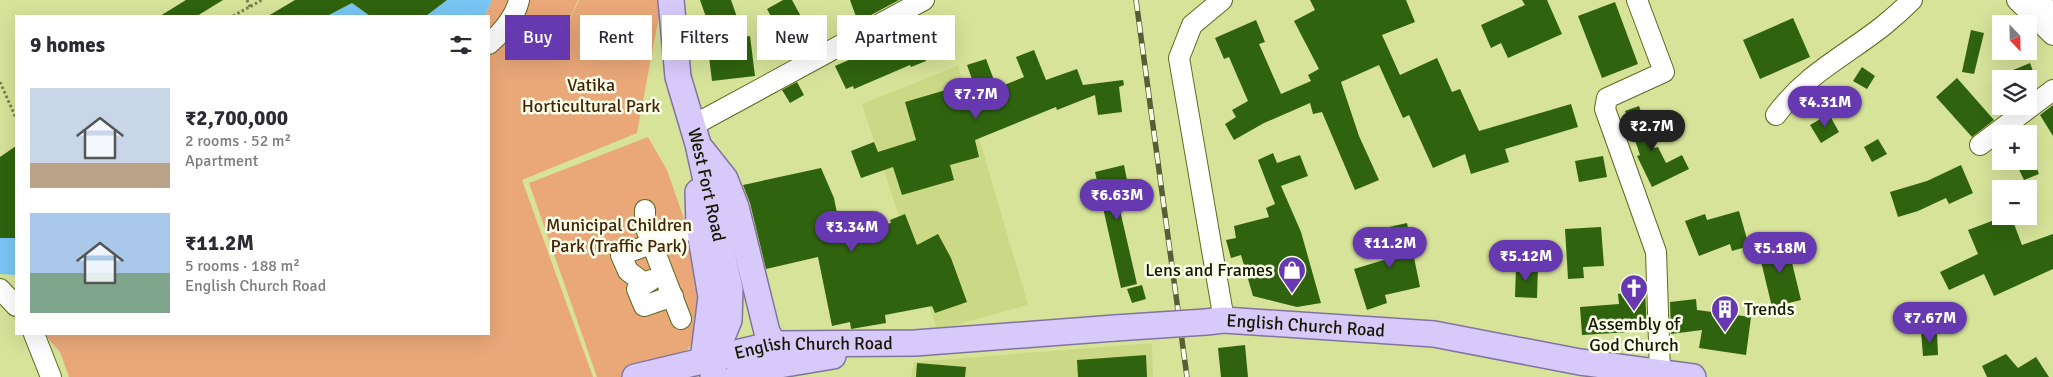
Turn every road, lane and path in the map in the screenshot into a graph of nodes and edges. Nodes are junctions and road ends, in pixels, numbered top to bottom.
1 (247, 0) edge
2 (262, 0) edge
3 (519, 0) edge
4 (670, 0) edge
5 (924, 0) edge
6 (1222, 0) edge
7 (1637, 0) edge
8 (1912, 0) edge
9 (2017, 0) edge
10 (2022, 0) edge
11 (250, 7) junction
12 (2053, 11) edge
13 (235, 15) edge
14 (2053, 35) edge
15 (490, 43) edge
16 (0, 82) edge
17 (2053, 90) edge
18 (1776, 115) dead end
19 (15, 116) edge
20 (700, 129) junction
21 (1980, 145) dead end
22 (645, 210) dead end
23 (699, 226) junction
24 (653, 245) junction
25 (665, 275) junction
26 (644, 283) junction
27 (0, 289) edge
28 (672, 296) junction
29 (15, 305) edge
30 (681, 318) dead end
31 (1215, 321) junction
32 (34, 335) edge
33 (915, 343) junction
34 (774, 344) junction
35 (711, 366) edge
36 (1660, 372) junction
37 (51, 377) edge
38 (635, 377) edge
39 (736, 377) edge
40 (1693, 377) edge

1 - 11 path
2 - 11 path
3 - 15 street
4 - 20 main road, West Fort Road
5 - 20 street
6 - 31 street
7 - 36 street
8 - 18 street
9 - 14 street
10 - 12 street
11 - 13 path
16 - 19 path
17 - 21 street
20 - 23 main road
20 - 34 main road
20 - 35 main road, West Fort Road
22 - 24 street
23 - 24 street
23 - 35 main road
24 - 25 street
24 - 26 street
25 - 26 street
25 - 28 street
26 - 28 street
27 - 29 street
28 - 30 street
31 - 33 main road, English Church Road, bridge
31 - 36 main road, English Church Road
32 - 37 street
33 - 34 main road, English Church Road
33 - 39 main road, English Church Road
34 - 35 main road, English Church Road
35 - 38 main road, English Church Road
36 - 40 main road, English Church Road

